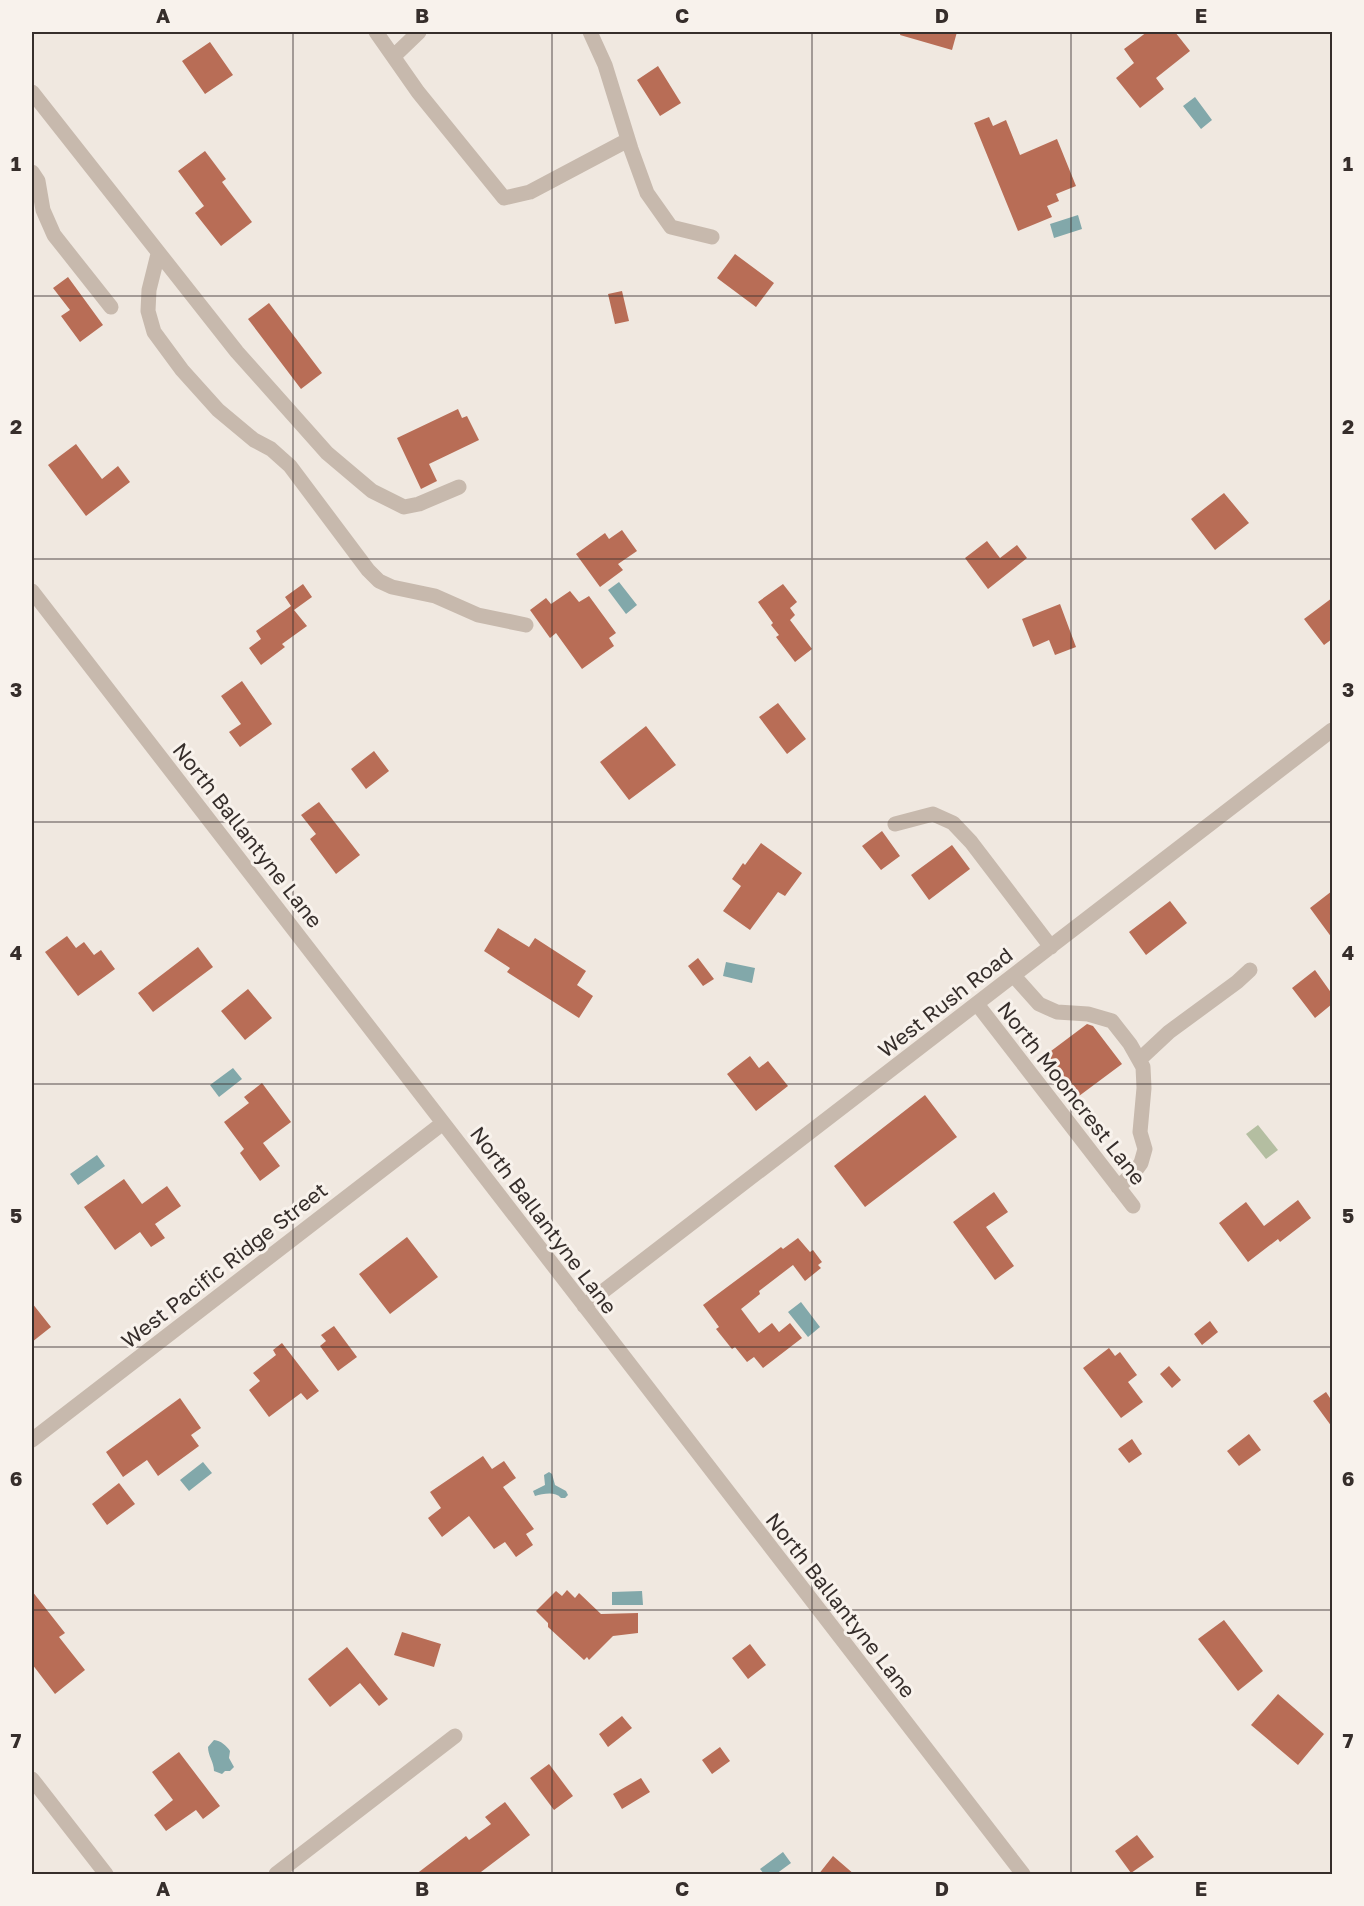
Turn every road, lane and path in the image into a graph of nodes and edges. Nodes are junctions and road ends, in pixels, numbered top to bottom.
1 (376, 32) edge
2 (419, 32) edge
3 (590, 32) edge
4 (394, 56) junction
5 (32, 92) edge
6 (628, 140) junction
7 (32, 172) edge
8 (712, 237) dead end
9 (158, 254) junction
10 (111, 307) dead end
11 (459, 487) dead end
12 (32, 591) edge
13 (526, 626) dead end
14 (1332, 730) edge
15 (895, 824) dead end
16 (1051, 947) junction
17 (1250, 970) dead end
18 (1014, 976) junction
19 (977, 1004) junction
20 (1139, 1059) junction
21 (443, 1122) junction
22 (1118, 1187) junction
23 (1133, 1206) dead end
24 (584, 1306) junction
25 (32, 1440) edge
26 (455, 1736) dead end
27 (32, 1779) edge
28 (106, 1875) edge
29 (276, 1875) edge
30 (1023, 1875) edge

1 - 4 street
2 - 4 street
3 - 6 street
4 - 6 street
5 - 9 street
6 - 8 street
7 - 10 street
9 - 11 street
9 - 13 street
12 - 21 street, North Ballantyne Lane
14 - 16 street, West Rush Road
15 - 16 street
16 - 18 street, West Rush Road
17 - 20 street
18 - 19 street, West Rush Road
18 - 20 street
19 - 22 street, North Mooncrest Lane
19 - 24 street, West Rush Road
20 - 22 street
21 - 24 street, North Ballantyne Lane
21 - 25 street, West Pacific Ridge Street
22 - 23 street, North Mooncrest Lane
24 - 30 street, North Ballantyne Lane
26 - 29 street
27 - 28 street

